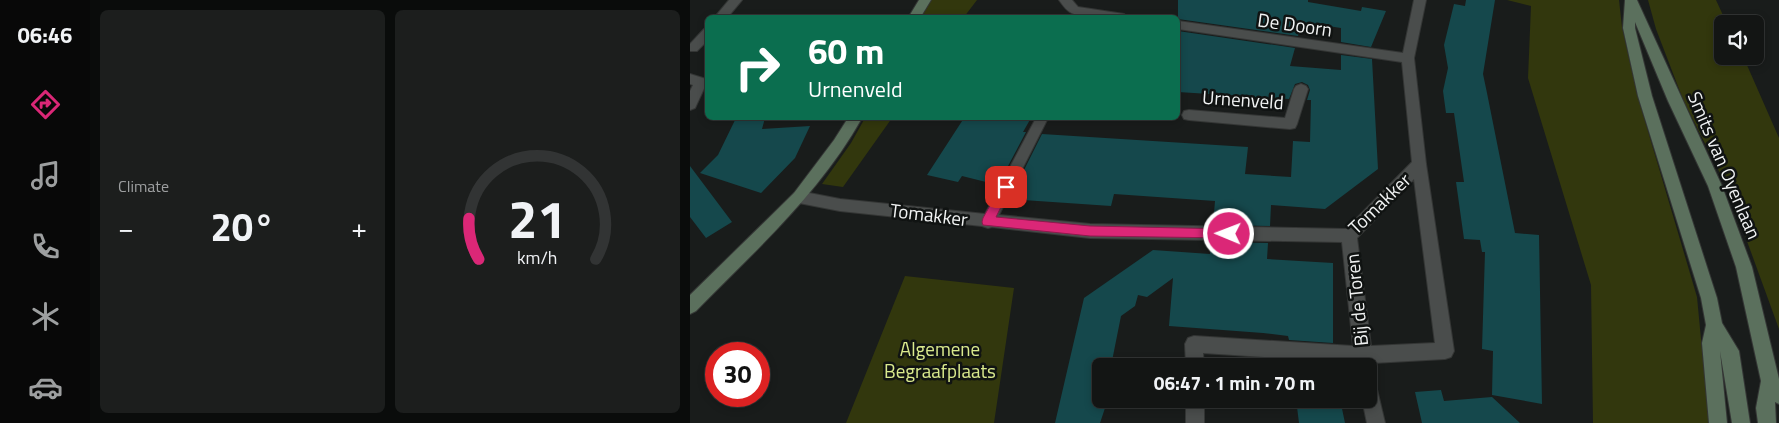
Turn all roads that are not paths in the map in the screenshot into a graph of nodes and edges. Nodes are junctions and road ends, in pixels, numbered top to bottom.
1 (736, 0) edge
2 (925, 0) edge
3 (1065, 0) edge
4 (1420, 0) edge
5 (1631, 1) edge
6 (723, 15) edge
7 (916, 15) edge
8 (1105, 15) edge
9 (1180, 25) edge
10 (705, 35) edge
11 (705, 48) edge
12 (692, 49) edge
13 (1408, 58) junction
14 (690, 79) edge
15 (1300, 89) dead end
16 (690, 105) edge
17 (1189, 115) dead end
18 (853, 120) edge
19 (1041, 120) edge
20 (1419, 164) junction
21 (799, 197) junction
22 (988, 222) junction
23 (1348, 236) junction
24 (693, 302) edge
25 (1714, 325) junction
26 (1195, 358) edge
27 (1334, 358) edge
28 (1364, 358) edge
29 (1377, 359) edge
30 (1774, 388) edge
31 (1195, 408) edge
32 (1373, 408) edge
33 (1195, 423) edge
34 (1376, 423) edge
35 (1718, 423) edge
36 (1741, 423) edge
37 (1767, 423) edge

1 - 6 street
2 - 7 main road
3 - 8 street
4 - 13 street, Tomakker
5 - 25 main road, Smits van Oyenlaan
5 - 30 main road, Smits van Oyenlaan
9 - 13 street, De Doorn
10 - 12 street
11 - 12 street
13 - 20 street, Tomakker
14 - 16 street
15 - 17 street, Urnenveld
18 - 21 main road
19 - 22 street
20 - 23 street, Tomakker
20 - 29 street, Tomakker
21 - 22 street, Tomakker
21 - 24 main road
22 - 23 street, Tomakker
23 - 28 street, Bij de Toren
25 - 35 main road, Smits van Oyenlaan
25 - 36 main road, Smits van Oyenlaan
26 - 27 street, Bij de Toren
30 - 37 main road, Smits van Oyenlaan
31 - 33 street
32 - 34 street

